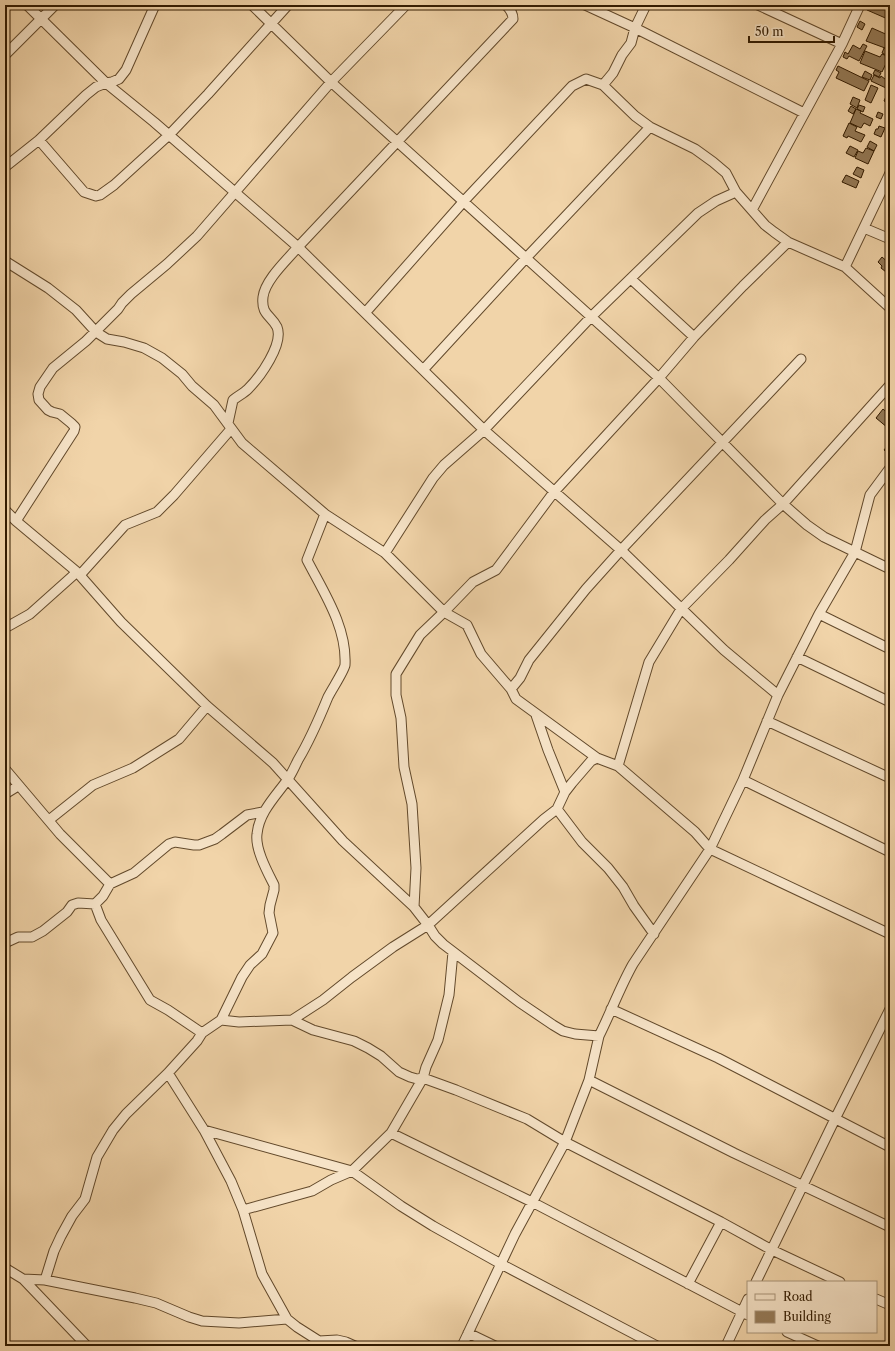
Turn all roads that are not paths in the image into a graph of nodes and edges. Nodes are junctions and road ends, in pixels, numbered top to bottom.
1 (27, 5) edge
2 (55, 5) edge
3 (155, 5) edge
4 (252, 5) edge
5 (288, 5) edge
6 (406, 5) edge
7 (506, 5) edge
8 (584, 5) edge
9 (646, 5) edge
10 (758, 5) edge
11 (860, 5) edge
12 (41, 20) junction
13 (272, 23) junction
14 (635, 28) junction
15 (842, 44) junction
16 (5, 55) edge
17 (331, 82) junction
18 (106, 83) junction
19 (603, 85) junction
20 (804, 113) junction
21 (650, 127) junction
22 (169, 135) junction
23 (39, 140) junction
24 (398, 142) junction
25 (5, 167) edge
26 (890, 173) edge
27 (736, 192) junction
28 (235, 193) junction
29 (464, 201) junction
30 (752, 210) junction
31 (864, 228) junction
32 (890, 239) edge
33 (788, 242) junction
34 (298, 247) junction
35 (526, 258) junction
36 (5, 261) edge
37 (845, 267) junction
38 (631, 279) junction
39 (890, 308) edge
40 (365, 313) junction
41 (591, 317) junction
42 (96, 332) junction
43 (694, 337) junction
44 (801, 359) dead end
45 (423, 370) junction
46 (659, 378) junction
47 (890, 385) edge
48 (229, 426) junction
49 (484, 430) junction
50 (723, 442) junction
51 (890, 468) edge
52 (554, 492) junction
53 (783, 504) junction
54 (5, 510) edge
55 (325, 514) junction
56 (16, 521) junction
57 (621, 550) junction
58 (855, 552) junction
59 (385, 553) junction
60 (890, 569) edge
61 (78, 574) junction
62 (681, 609) junction
63 (444, 612) junction
64 (819, 614) junction
65 (5, 628) edge
66 (890, 649) edge
67 (798, 657) junction
68 (511, 689) junction
69 (778, 695) junction
70 (890, 702) edge
71 (207, 706) junction
72 (536, 714) junction
73 (767, 721) junction
74 (598, 758) junction
75 (618, 766) junction
76 (5, 769) edge
77 (890, 778) edge
78 (288, 779) junction
79 (743, 780) junction
80 (18, 786) junction
81 (565, 792) junction
82 (5, 794) edge
83 (557, 808) junction
84 (263, 812) junction
85 (49, 820) junction
86 (710, 850) junction
87 (890, 852) edge
88 (110, 884) junction
89 (95, 904) junction
90 (414, 907) junction
91 (428, 924) junction
92 (654, 934) junction
93 (890, 934) edge
94 (5, 943) edge
95 (453, 952) junction
96 (612, 1009) junction
97 (890, 1009) edge
98 (221, 1020) junction
99 (292, 1020) junction
100 (202, 1033) junction
101 (599, 1036) junction
102 (168, 1073) junction
103 (423, 1078) junction
104 (589, 1080) junction
105 (835, 1119) junction
106 (204, 1130) junction
107 (391, 1133) junction
108 (565, 1142) junction
109 (890, 1147) edge
110 (352, 1171) junction
111 (802, 1186) junction
112 (532, 1202) junction
113 (243, 1210) junction
114 (721, 1222) junction
115 (890, 1227) edge
116 (772, 1250) junction
117 (501, 1264) junction
118 (5, 1268) edge
119 (23, 1279) junction
120 (46, 1280) junction
121 (756, 1281) edge
122 (838, 1281) edge
123 (688, 1284) junction
124 (877, 1299) edge
125 (890, 1305) edge
126 (745, 1313) edge
127 (287, 1319) junction
128 (468, 1333) junction
129 (789, 1333) edge
130 (315, 1344) edge
131 (87, 1346) edge
132 (355, 1346) edge
133 (462, 1346) edge
134 (496, 1346) edge
135 (657, 1346) edge
136 (726, 1346) edge
137 (818, 1346) edge

1 - 12 street
2 - 12 street
3 - 18 street
4 - 13 street
5 - 13 street
6 - 17 street
7 - 24 street
8 - 14 street
9 - 14 street
10 - 15 street
11 - 15 street
12 - 16 street
12 - 18 street
13 - 17 street
13 - 22 street
14 - 19 street
14 - 20 street
15 - 20 street
17 - 24 street
17 - 28 street
18 - 22 street
18 - 23 street
19 - 21 street
19 - 29 street
20 - 30 street
21 - 27 street
21 - 35 street
22 - 23 street
22 - 28 street
23 - 25 street
24 - 29 street
24 - 34 street
26 - 31 street
27 - 30 street
27 - 38 street
28 - 34 street
28 - 42 street
29 - 35 street
29 - 40 street
30 - 33 street
31 - 32 street
31 - 37 street
33 - 37 street
33 - 43 street
34 - 40 street
34 - 48 street
35 - 41 street
35 - 45 street
36 - 42 street
37 - 39 street
38 - 41 street
38 - 43 street
40 - 45 street
41 - 46 street
41 - 49 street
42 - 48 street
42 - 56 street
43 - 46 street
44 - 50 street
45 - 49 street
46 - 50 street
46 - 52 street
47 - 53 street
48 - 55 street
48 - 61 street
49 - 52 street
49 - 59 street
50 - 53 street
50 - 57 street
51 - 58 street
52 - 57 street
52 - 63 street
53 - 58 street
53 - 62 street
54 - 56 street
55 - 59 street
55 - 78 street
56 - 61 street
57 - 62 street
57 - 68 street
58 - 60 street
58 - 64 street
59 - 63 street
61 - 65 street
61 - 71 street
62 - 69 street
62 - 75 street
63 - 68 street
63 - 90 street
64 - 66 street
64 - 67 street
67 - 69 street
67 - 70 street
68 - 72 street
69 - 73 street
71 - 78 street
71 - 85 street
72 - 74 street
72 - 81 street
73 - 77 street
73 - 79 street
74 - 75 street
74 - 81 street
75 - 86 street
76 - 80 street
78 - 84 street
78 - 90 street
79 - 86 street
79 - 87 street
80 - 82 street
80 - 85 street
81 - 83 street
83 - 91 street
83 - 92 street
84 - 88 street
84 - 98 street
85 - 88 street
86 - 92 street
86 - 93 street
88 - 89 street
89 - 94 street
89 - 100 street
90 - 91 street
91 - 95 street
91 - 99 street
92 - 96 street
95 - 101 street
95 - 103 street
96 - 101 street
96 - 105 street
97 - 105 street
98 - 99 street
98 - 100 street
99 - 103 street
100 - 102 street
101 - 104 street
102 - 106 street
102 - 120 street
103 - 107 street
103 - 108 street
104 - 108 street
104 - 111 street
105 - 109 street
105 - 111 street
106 - 110 street
106 - 113 street
107 - 110 street
107 - 112 street
108 - 112 street
108 - 114 street
110 - 113 street
110 - 117 street
111 - 115 street
111 - 116 street
112 - 117 street
112 - 123 street
113 - 127 street
114 - 116 street
114 - 123 street
116 - 121 street
116 - 122 street
117 - 128 street
117 - 135 street
118 - 119 street
119 - 120 street
119 - 131 street
120 - 127 street
123 - 126 street
124 - 125 street
126 - 136 street
127 - 130 street
128 - 133 street
128 - 134 street
129 - 137 street
130 - 132 street

